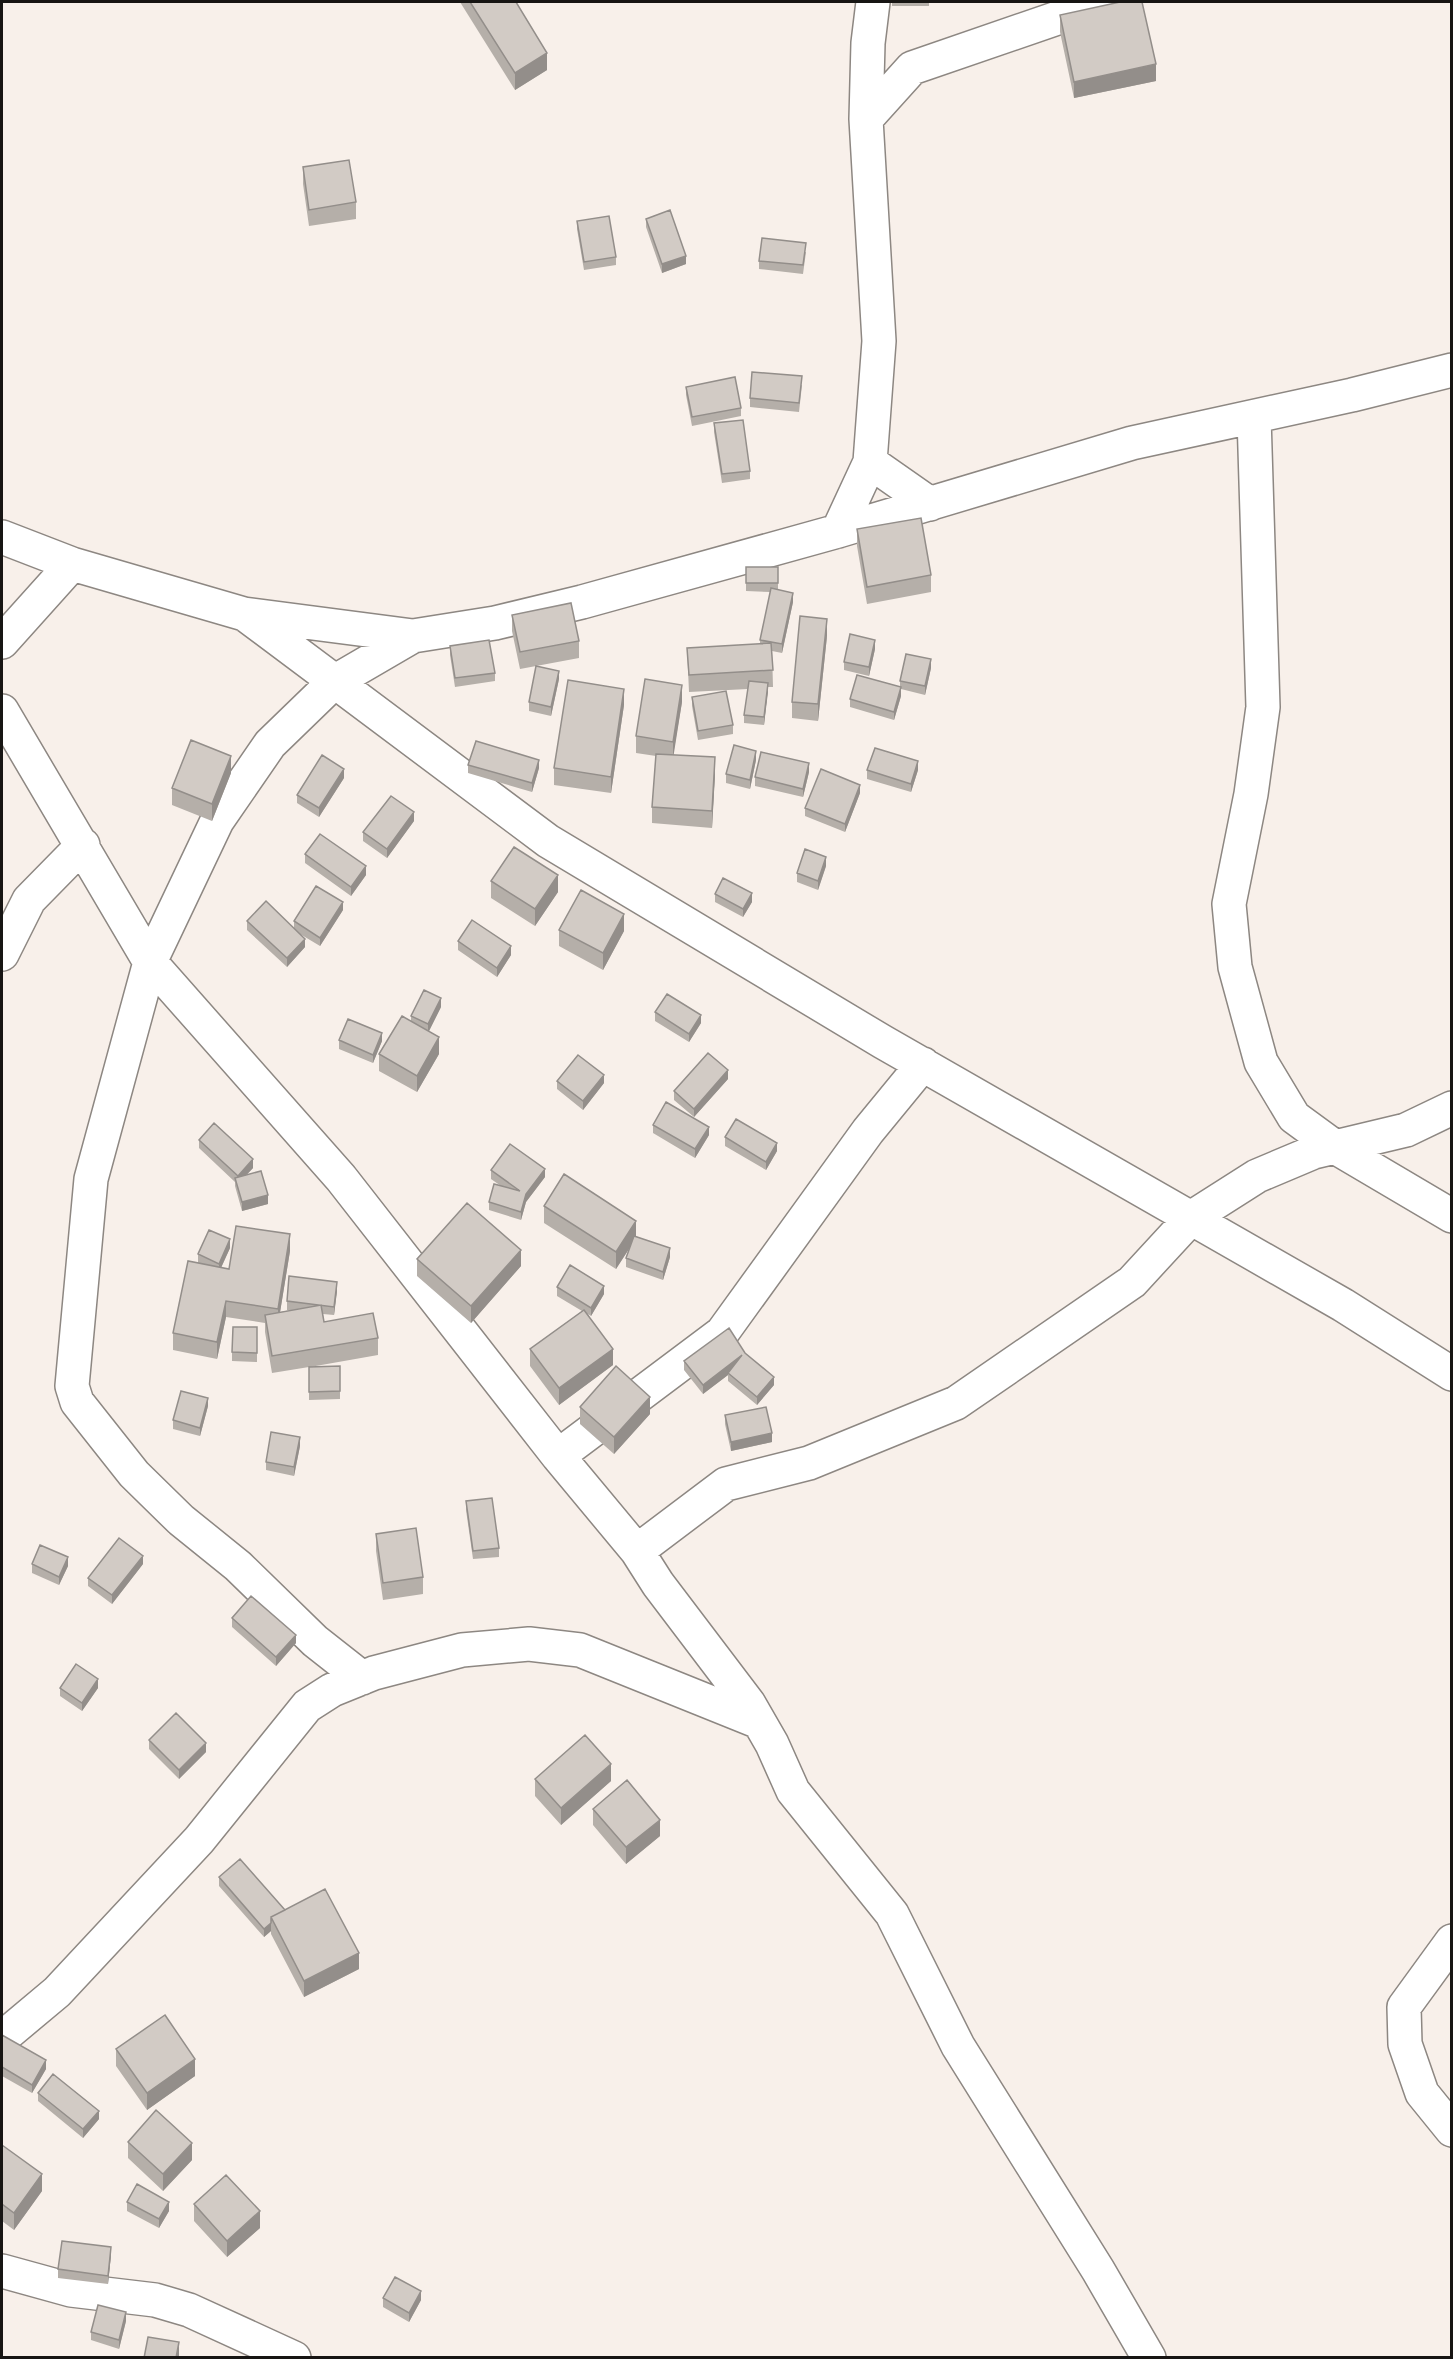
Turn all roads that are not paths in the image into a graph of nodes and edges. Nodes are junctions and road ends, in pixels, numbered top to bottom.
1 (873, 2) edge
2 (1104, 2) edge
3 (868, 43) junction
4 (912, 68) junction
5 (866, 119) junction
6 (1452, 370) edge
7 (1254, 417) junction
8 (870, 462) junction
9 (930, 504) junction
10 (838, 531) junction
11 (2, 537) edge
12 (72, 564) junction
13 (244, 614) junction
14 (412, 636) junction
15 (2, 642) edge
16 (334, 681) junction
17 (2, 711) edge
18 (83, 845) junction
19 (2, 954) edge
20 (150, 962) junction
21 (923, 1064) junction
22 (1452, 1108) edge
23 (1335, 1147) junction
24 (1452, 1216) edge
25 (1191, 1218) junction
26 (1452, 1374) edge
27 (558, 1456) junction
28 (637, 1551) junction
29 (362, 1678) junction
30 (759, 1722) junction
31 (1452, 1941) edge
32 (2, 2038) edge
33 (1452, 2130) edge
34 (2, 2271) edge
35 (294, 2358) edge
36 (1149, 2358) edge

1 - 3 street
2 - 4 street
3 - 4 street
3 - 5 street
4 - 5 street
5 - 8 street
6 - 7 street
7 - 9 street
7 - 23 street
8 - 9 street
8 - 10 street
9 - 10 street
10 - 14 street
11 - 12 street
12 - 13 street
12 - 15 street
13 - 14 street
13 - 16 street
14 - 16 street
16 - 20 street
16 - 21 street
17 - 18 street
18 - 19 street
18 - 20 street
20 - 27 street
20 - 29 street
21 - 25 street
21 - 27 street
22 - 23 street
23 - 24 street
23 - 25 street
25 - 26 street
25 - 28 street
27 - 28 street
28 - 30 street
29 - 30 street
29 - 32 street
30 - 36 street
31 - 33 street
34 - 35 street

